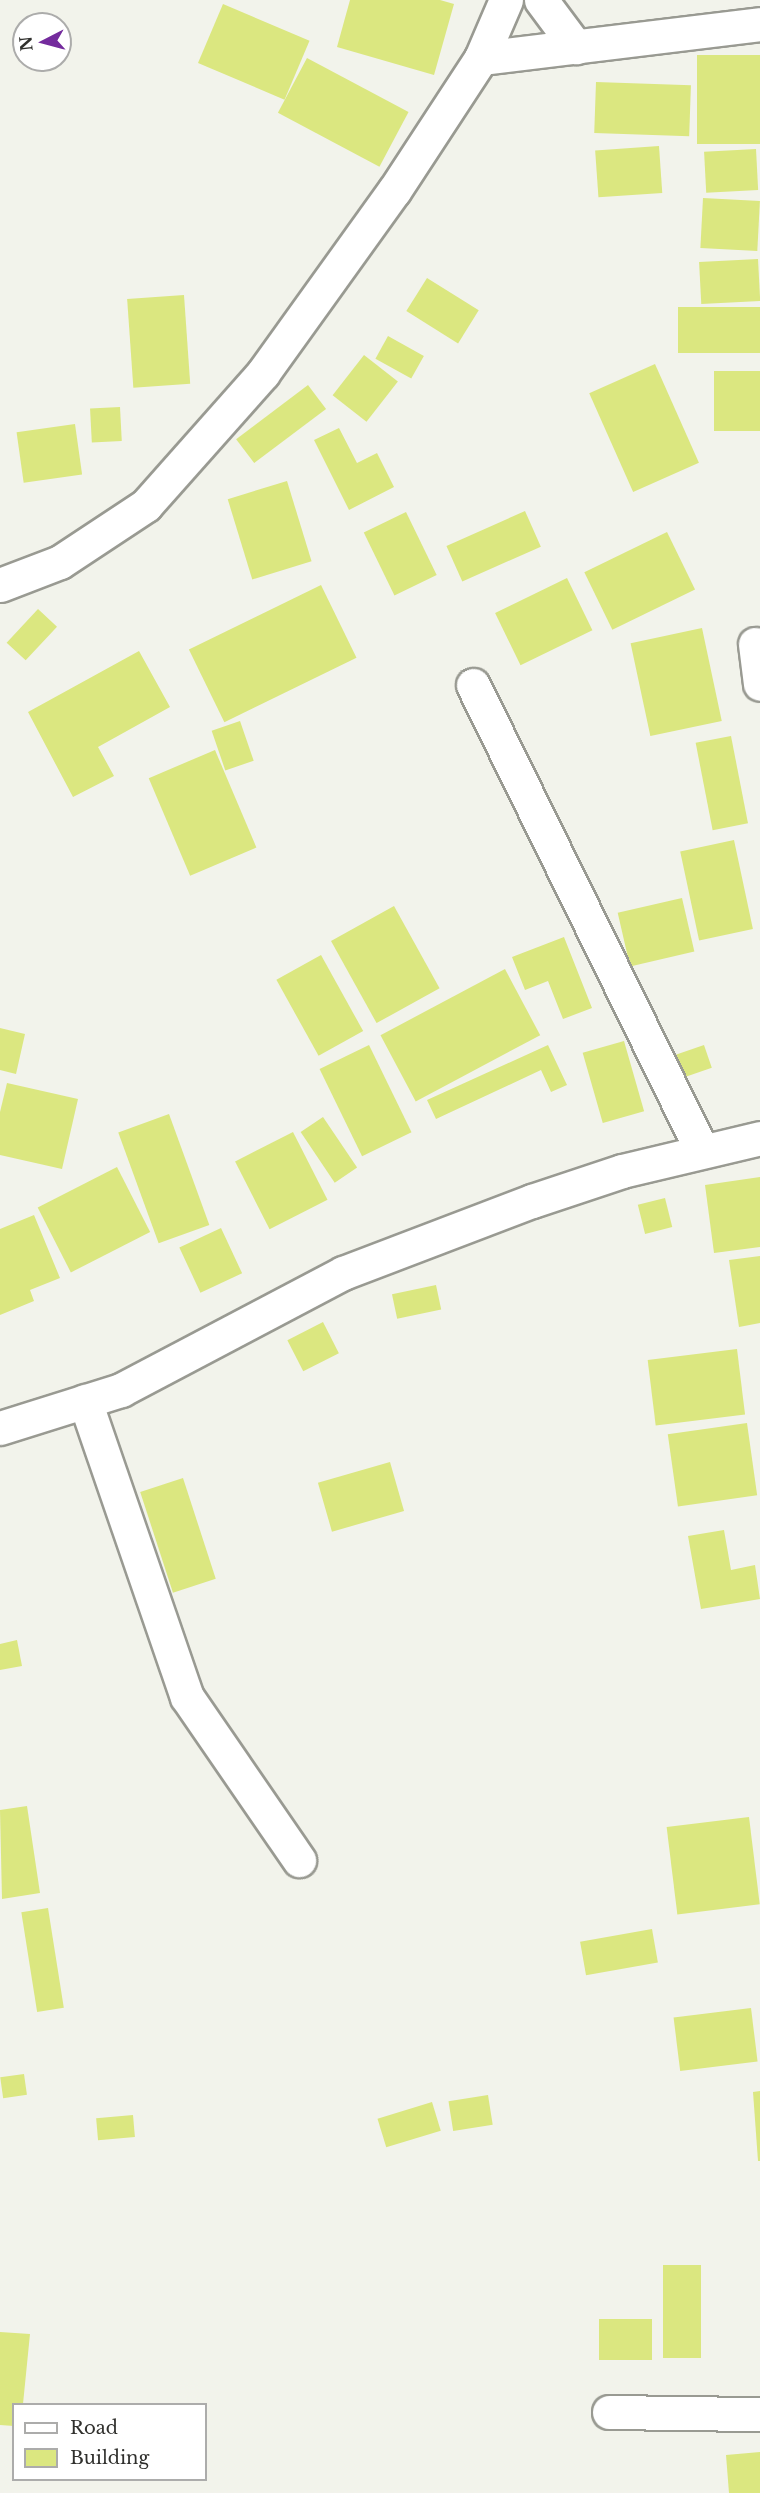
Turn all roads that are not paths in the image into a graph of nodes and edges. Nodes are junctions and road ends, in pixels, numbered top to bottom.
1 (506, 0) edge
2 (542, 0) edge
3 (760, 24) edge
4 (576, 47) junction
5 (481, 58) junction
6 (0, 585) edge
7 (755, 644) dead end
8 (760, 684) edge
9 (473, 685) dead end
10 (760, 1138) edge
11 (702, 1151) junction
12 (85, 1401) junction
13 (0, 1428) edge
14 (299, 1860) dead end
15 (609, 2412) dead end
16 (760, 2414) edge

1 - 5 street
2 - 4 street
3 - 4 street
4 - 5 street
5 - 6 street
7 - 8 street
9 - 11 street
10 - 11 street
11 - 12 street
12 - 13 street
12 - 14 street
15 - 16 street

